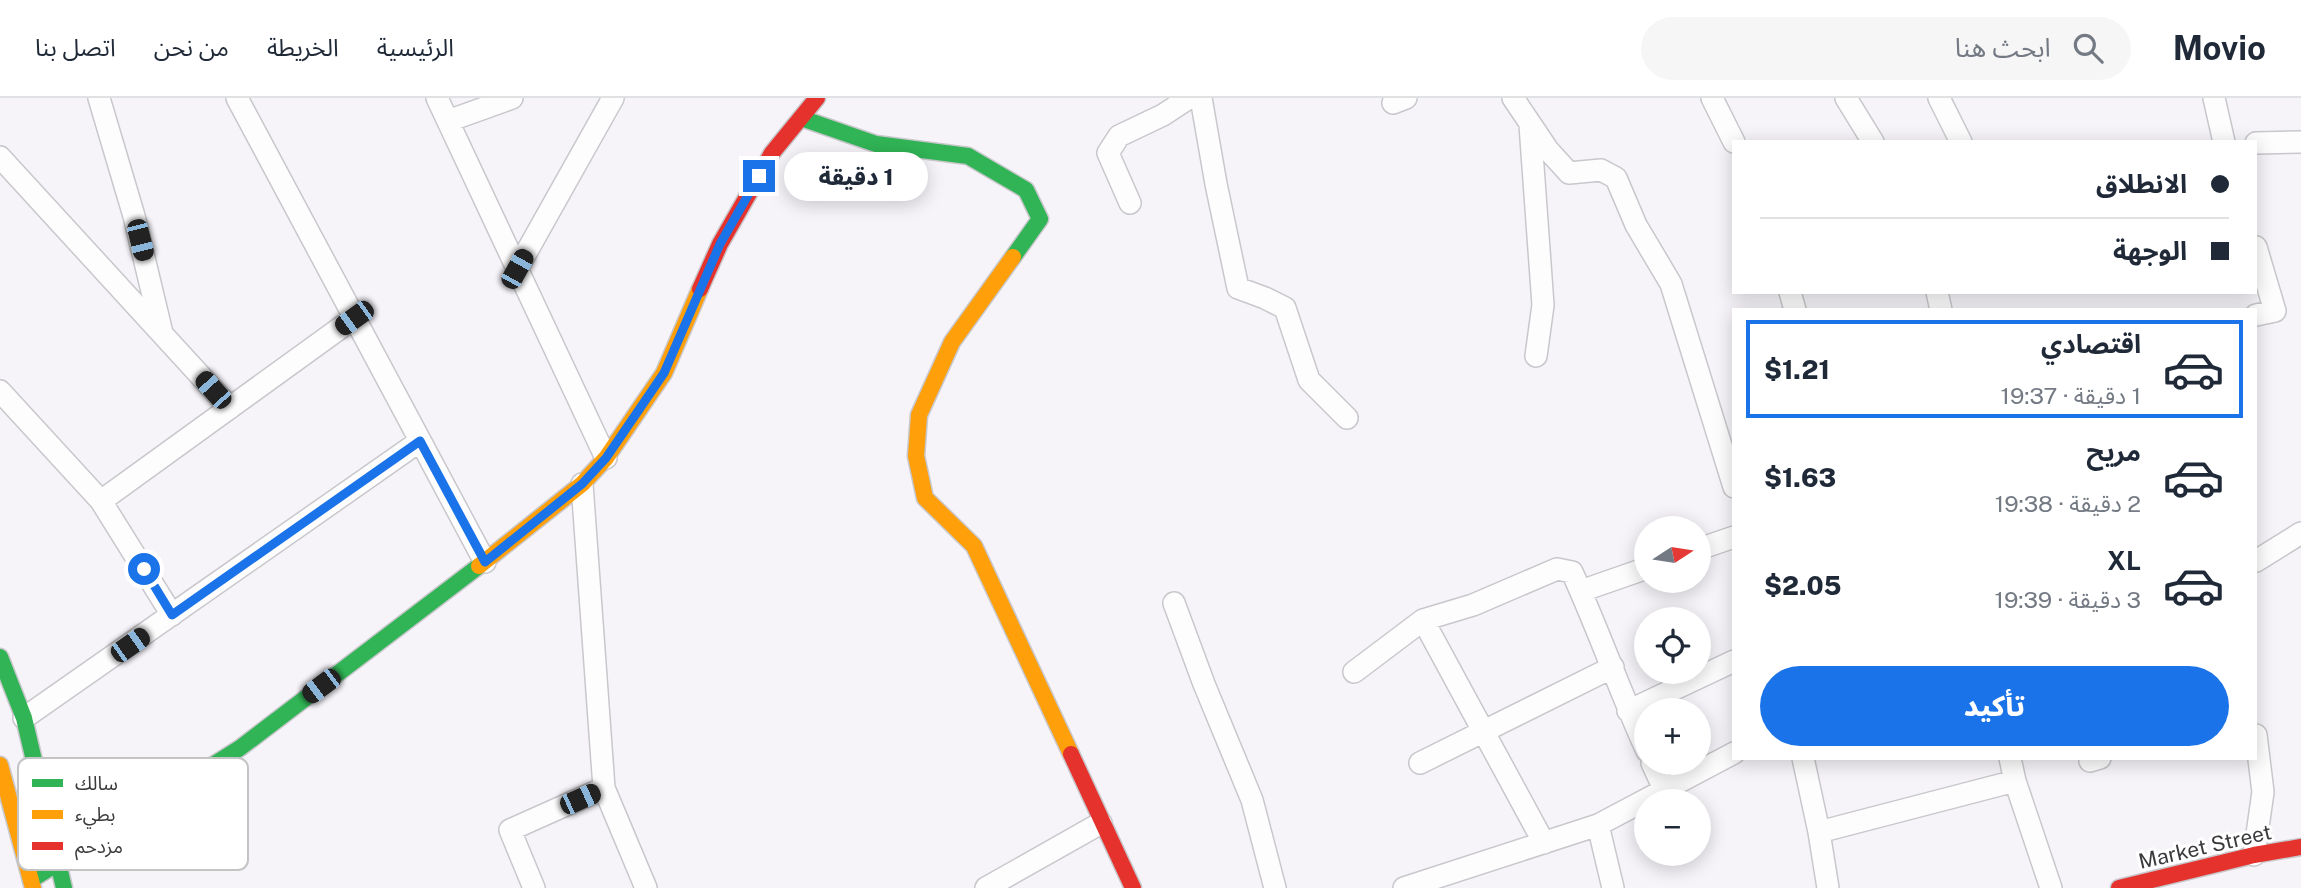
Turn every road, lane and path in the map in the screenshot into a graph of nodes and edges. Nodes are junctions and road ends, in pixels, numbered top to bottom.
1 (99, 98) edge
2 (237, 98) edge
3 (437, 98) edge
4 (512, 98) edge
5 (613, 98) edge
6 (817, 98) edge
7 (1189, 98) edge
8 (1201, 98) edge
9 (1513, 98) edge
10 (1712, 98) edge
11 (1846, 98) edge
12 (1939, 98) edge
13 (2214, 98) edge
14 (801, 118) junction
15 (448, 121) junction
16 (1530, 123) junction
17 (1733, 140) edge
18 (1872, 140) edge
19 (1960, 140) edge
20 (2224, 140) edge
21 (2301, 142) edge
22 (2257, 143) edge
23 (0, 157) edge
24 (1130, 203) dead end
25 (2257, 250) edge
26 (517, 269) junction
27 (2257, 315) edge
28 (354, 318) junction
29 (162, 334) junction
30 (1536, 356) dead end
31 (0, 391) edge
32 (229, 408) junction
33 (1348, 418) dead end
34 (420, 441) junction
35 (606, 458) junction
36 (1732, 481) edge
37 (582, 484) junction
38 (101, 501) junction
39 (2301, 533) edge
40 (1732, 538) edge
41 (1712, 545) edge
42 (2257, 560) edge
43 (485, 562) junction
44 (1634, 573) edge
45 (1581, 591) junction
46 (1174, 603) dead end
47 (172, 615) junction
48 (1423, 620) junction
49 (0, 657) edge
50 (1732, 662) edge
51 (1613, 667) junction
52 (1354, 673) dead end
53 (1628, 711) junction
54 (24, 718) junction
55 (1634, 724) edge
56 (1483, 731) junction
57 (2257, 743) edge
58 (1732, 754) edge
59 (34, 758) edge
60 (224, 758) edge
61 (1803, 760) edge
62 (2010, 760) edge
63 (1420, 763) dead end
64 (0, 765) edge
65 (1658, 775) edge
66 (2015, 781) junction
67 (604, 788) junction
68 (1664, 789) joint
69 (1634, 805) edge
70 (1101, 823) junction
71 (1598, 825) junction
72 (18, 832) edge
73 (1819, 832) junction
74 (1544, 843) junction
75 (2300, 849) edge
76 (2254, 855) junction
77 (49, 870) edge
78 (61, 870) edge
79 (32, 884) edge
80 (64, 888) edge
81 (534, 888) edge
82 (646, 888) edge
83 (986, 888) edge
84 (1133, 888) edge
85 (1275, 888) edge
86 (1404, 888) edge
87 (1613, 888) edge
88 (1828, 888) edge
89 (2051, 888) edge
90 (2119, 888) edge

1 - 29 street
2 - 28 street
3 - 15 street
4 - 15 street
5 - 26 street
6 - 14 street
7 - 24 street
8 - 33 street
9 - 16 street
10 - 17 street
11 - 18 street
12 - 19 street
13 - 20 street
14 - 35 street
14 - 70 street
15 - 26 street
16 - 30 street
16 - 36 street
21 - 22 street
23 - 29 street
25 - 27 street
26 - 35 street
28 - 32 street
28 - 34 street
29 - 32 street
31 - 38 street
32 - 38 street
34 - 43 street
34 - 47 street
35 - 37 street
37 - 43 street
37 - 67 street
38 - 47 street
39 - 42 street
40 - 41 street
43 - 60 street
44 - 45 street
45 - 48 street
45 - 51 street
46 - 85 street
47 - 54 street
48 - 52 street
48 - 56 street
49 - 54 street
50 - 53 street
51 - 53 street
51 - 56 street
53 - 55 street
54 - 59 street
56 - 63 street
56 - 74 street
57 - 76 street
58 - 68 street
61 - 73 street
62 - 66 street
64 - 72 street
65 - 68 street
66 - 73 street
66 - 89 street
67 - 81 street
67 - 82 street
69 - 71 street
70 - 83 street
70 - 84 street
71 - 74 street
71 - 87 street
73 - 88 street
74 - 86 street
75 - 76 street, Market Street
76 - 90 street, Market Street
77 - 79 street
78 - 80 street

